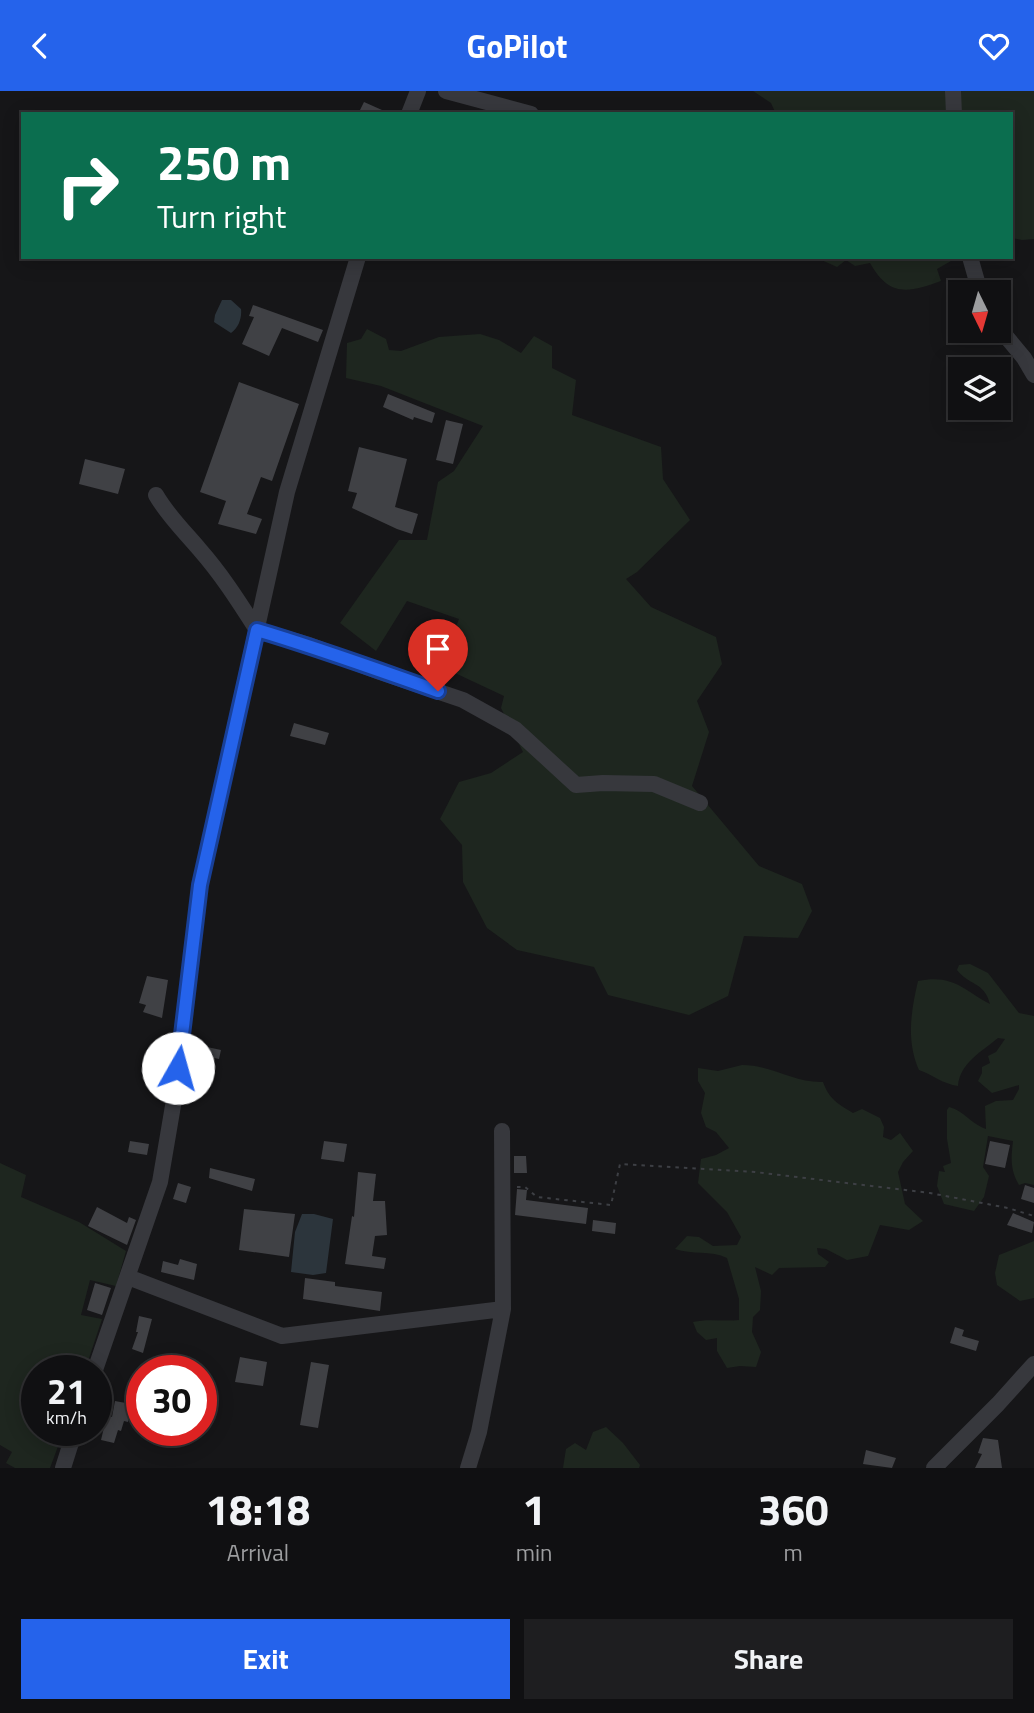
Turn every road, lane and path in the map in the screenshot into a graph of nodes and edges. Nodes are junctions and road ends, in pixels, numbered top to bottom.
1 (418, 91) edge
2 (446, 91) edge
3 (953, 91) edge
4 (411, 112) edge
5 (524, 112) edge
6 (954, 112) edge
7 (357, 259) edge
8 (972, 259) edge
9 (977, 280) edge
10 (1012, 343) edge
11 (1034, 375) edge
12 (156, 495) dead end
13 (257, 630) junction
14 (700, 803) dead end
15 (502, 1131) dead end
16 (502, 1185) junction
17 (1034, 1216) edge
18 (128, 1277) junction
19 (503, 1309) junction
20 (100, 1355) edge
21 (1034, 1364) edge
22 (70, 1446) edge
23 (63, 1468) edge
24 (468, 1468) edge
25 (934, 1468) edge

1 - 4 street
2 - 5 street
3 - 6 street
7 - 13 street
8 - 9 street
10 - 11 street
12 - 13 street
13 - 14 street
13 - 18 street
15 - 16 street
16 - 17 path
16 - 19 street
18 - 19 street
18 - 20 street
19 - 24 street
21 - 25 street
22 - 23 street

